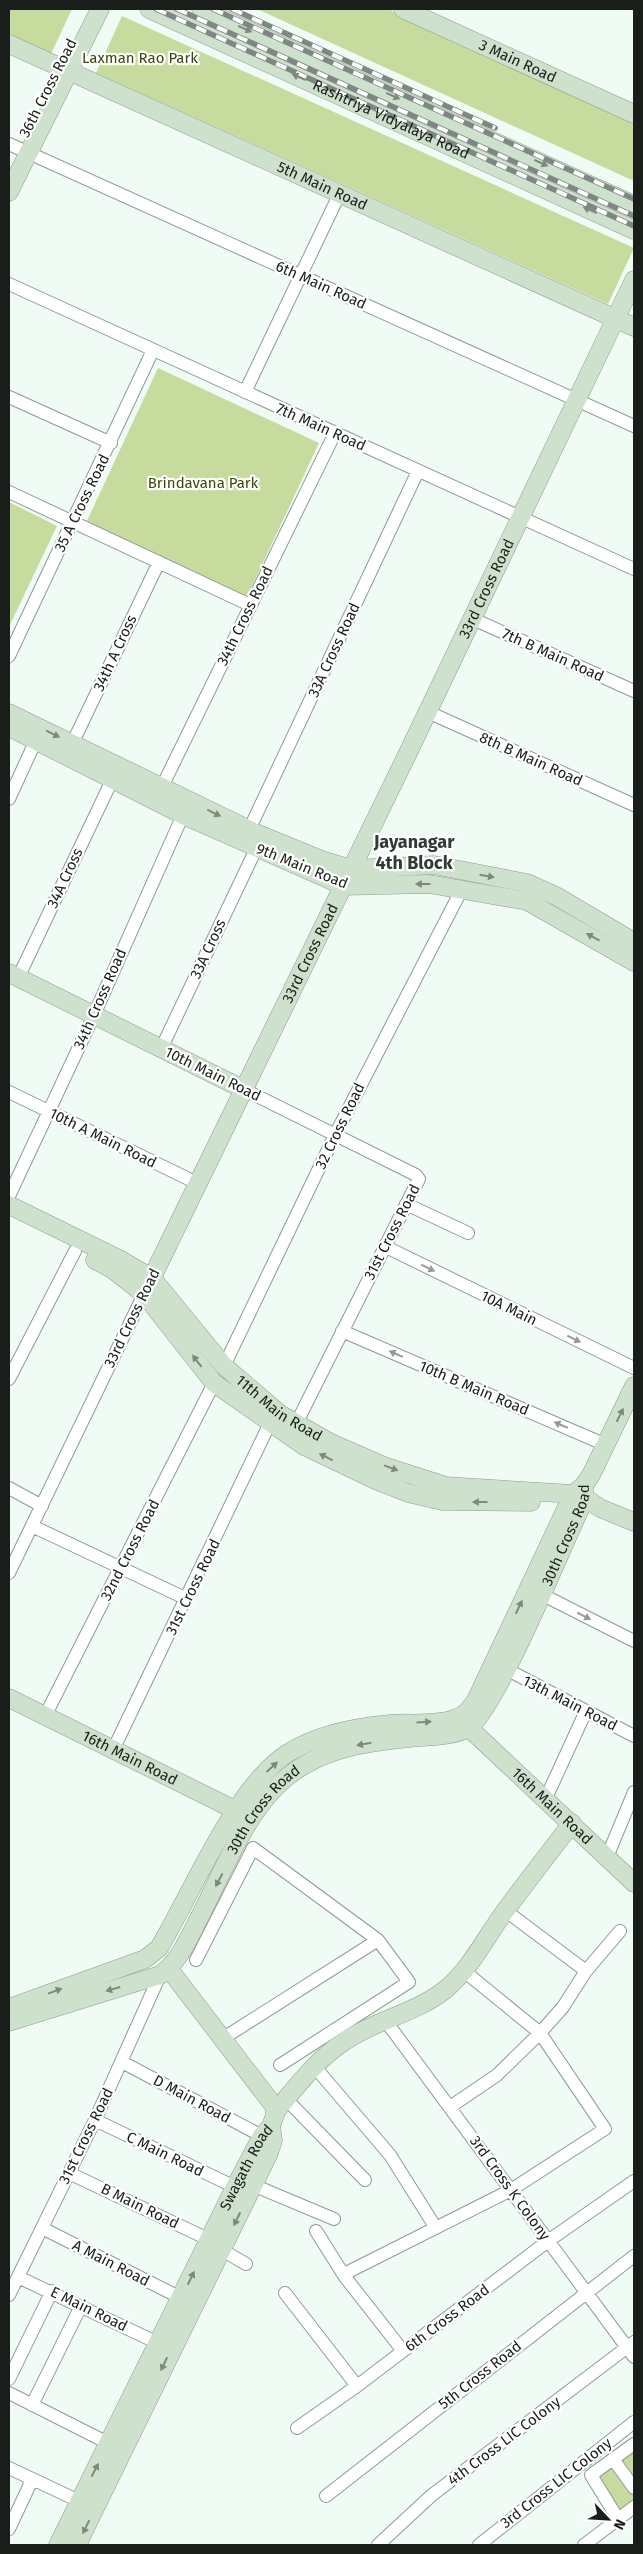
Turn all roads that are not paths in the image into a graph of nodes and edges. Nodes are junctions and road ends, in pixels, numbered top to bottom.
1 (88, 9) edge
2 (100, 9) edge
3 (149, 9) edge
4 (201, 9) edge
5 (403, 9) edge
6 (9, 44) edge
7 (64, 69) junction
8 (634, 114) edge
9 (19, 148) edge
10 (9, 168) edge
11 (9, 192) edge
12 (340, 194) junction
13 (634, 205) edge
14 (634, 230) edge
15 (301, 276) junction
16 (634, 280) edge
17 (9, 284) edge
18 (616, 319) junction
19 (634, 327) edge
20 (153, 350) junction
21 (245, 392) junction
22 (9, 397) edge
23 (577, 400) junction
24 (634, 426) edge
25 (335, 432) junction
26 (111, 443) junction
27 (418, 471) junction
28 (9, 492) edge
29 (521, 517) junction
30 (72, 522) junction
31 (159, 562) junction
32 (634, 569) edge
33 (250, 605) junction
34 (473, 619) junction
35 (9, 656) edge
36 (634, 691) edge
37 (428, 712) junction
38 (9, 713) edge
39 (9, 727) edge
40 (36, 740) junction
41 (72, 744) junction
42 (113, 778) junction
43 (158, 794) junction
44 (9, 799) edge
45 (634, 805) edge
46 (186, 808) junction
47 (249, 830) junction
48 (256, 849) junction
49 (352, 869) junction
50 (344, 886) junction
51 (462, 889) junction
52 (634, 942) edge
53 (634, 962) edge
54 (14, 976) edge
55 (94, 1015) junction
56 (161, 1048) junction
57 (243, 1089) junction
58 (9, 1092) edge
59 (49, 1112) junction
60 (335, 1135) junction
61 (416, 1175) joint
62 (197, 1183) junction
63 (9, 1196) edge
64 (406, 1204) junction
65 (9, 1206) edge
66 (9, 1219) edge
67 (468, 1233) dead end
68 (384, 1246) junction
69 (75, 1251) junction
70 (148, 1286) junction
71 (342, 1331) junction
72 (224, 1366) junction
73 (634, 1368) edge
74 (9, 1379) edge
75 (214, 1383) junction
76 (634, 1386) edge
77 (270, 1423) junction
78 (296, 1424) junction
79 (606, 1444) junction
80 (9, 1488) edge
81 (578, 1497) junction
82 (42, 1506) junction
83 (634, 1522) edge
84 (32, 1526) junction
85 (121, 1568) junction
86 (9, 1573) edge
87 (541, 1594) junction
88 (187, 1599) junction
89 (634, 1641) edge
90 (506, 1669) junction
91 (9, 1698) edge
92 (586, 1711) junction
93 (45, 1716) junction
94 (469, 1728) junction
95 (634, 1736) edge
96 (113, 1750) junction
97 (634, 1792) edge
98 (546, 1798) junction
99 (236, 1810) junction
100 (250, 1821) junction
101 (572, 1823) junction
102 (607, 1857) junction
103 (634, 1883) edge
104 (506, 1911) junction
105 (620, 1931) dead end
106 (378, 1940) junction
107 (196, 1960) dead end
108 (464, 1971) junction
109 (586, 1971) junction
110 (164, 1972) junction
111 (9, 2008) edge
112 (385, 2020) junction
113 (9, 2022) edge
114 (540, 2033) junction
115 (222, 2039) junction
116 (122, 2062) junction
117 (280, 2065) dead end
118 (314, 2066) junction
119 (450, 2107) junction
120 (274, 2118) junction
121 (95, 2120) junction
122 (69, 2172) junction
123 (365, 2180) dead end
124 (634, 2181) edge
125 (253, 2185) junction
126 (235, 2187) junction
127 (511, 2190) junction
128 (334, 2219) dead end
129 (42, 2228) junction
130 (436, 2228) junction
131 (316, 2231) dead end
132 (548, 2241) junction
133 (216, 2245) junction
134 (634, 2256) edge
135 (246, 2264) dead end
136 (18, 2276) junction
137 (345, 2277) junction
138 (52, 2291) junction
139 (586, 2292) junction
140 (285, 2293) dead end
141 (9, 2295) edge
142 (181, 2298) junction
143 (80, 2306) junction
144 (158, 2343) junction
145 (632, 2349) edge
146 (403, 2352) junction
147 (9, 2379) edge
148 (357, 2386) junction
149 (9, 2394) edge
150 (32, 2405) junction
151 (634, 2422) edge
152 (297, 2428) dead end
153 (614, 2438) junction
154 (108, 2443) junction
155 (624, 2452) edge
156 (9, 2468) edge
157 (32, 2480) junction
158 (634, 2488) edge
159 (326, 2496) dead end
160 (79, 2501) junction
161 (628, 2515) edge
162 (9, 2529) edge
163 (58, 2545) edge
164 (77, 2545) edge
165 (378, 2545) edge
166 (479, 2545) edge
167 (584, 2545) edge

1 - 7 main road, 36th Cross Road
2 - 7 main road, 36th Cross Road
14 -> 3 main road, Rashtriya Vidyalaya Road
4 -> 13 main road, Rashtriya Vidyalaya Road
5 - 8 main road, 3 Main Road
6 - 7 main road, 5th Main Road
7 - 9 main road, 36th Cross Road
7 - 12 main road, 5th Main Road
9 - 10 main road, 36th Cross Road
9 - 11 main road, 36th Cross Road
9 - 15 street, 6th Main Road
12 - 15 street
12 - 18 main road, 5th Main Road
15 - 21 street
15 - 23 street, 6th Main Road
16 - 18 main road, 33rd Cross Road
17 - 20 street, 7th Main Road
18 - 19 main road, 5th Main Road
18 - 23 main road, 33rd Cross Road
20 - 21 street, 7th Main Road
20 - 26 street, 35 A Cross Road
21 - 25 street, 7th Main Road
22 - 26 street
23 - 24 street, 6th Main Road
23 - 29 main road, 33rd Cross Road
25 - 27 street, 7th Main Road
25 - 33 street, 34th Cross Road
26 - 30 street, 35 A Cross Road
27 - 29 street, 7th Main Road
27 - 47 street, 33A Cross Road
28 - 30 street
29 - 32 street, 7th Main Road
29 - 34 main road, 33rd Cross Road
30 - 31 street
30 - 35 street, 35 A Cross Road
31 - 33 street
31 - 41 street, 34th A Cross
33 - 43 street, 34th Cross Road
34 - 36 street, 7th B Main Road
34 - 37 main road, 33rd Cross Road
37 - 45 street, 8th B Main Road
37 - 49 main road, 33rd Cross Road
38 -> 41 main road, 9th Main Road
39 - 40 main road, 9th Main Road
40 - 42 main road, 9th Main Road
40 - 44 street
41 - 43 main road, 9th Main Road
42 - 43 main road, 9th Main Road
42 - 54 street, 34A Cross
43 - 46 main road, 9th Main Road
46 -> 47 main road, 9th Main Road
46 - 48 main road, 9th Main Road
46 - 55 street, 34th Cross Road
47 - 49 main road, 9th Main Road
48 - 50 main road, 9th Main Road
48 - 56 street, 33A Cross
49 - 50 main road, 33rd Cross Road
49 -> 52 main road, 9th Main Road
51 -> 50 main road, 9th Main Road
50 - 57 main road, 33rd Cross Road
53 -> 51 main road, 9th Main Road
51 - 60 street, 32 Cross Road
54 - 55 main road, 10th Main Road
55 - 56 main road, 10th Main Road
55 - 59 street, 34th Cross Road
56 - 57 main road, 10th Main Road
57 - 60 street, 10th Main Road
57 - 62 main road, 33rd Cross Road
58 - 59 street, 10th A Main Road
59 - 62 street, 10th A Main Road
59 - 63 street, 34th Cross Road
60 - 61 street, 10th Main Road
60 - 72 street, 32 Cross Road
61 - 64 street, 31st Cross Road
62 - 70 main road, 33rd Cross Road
64 - 67 street
64 - 68 street, 31st Cross Road
65 - 70 main road, 11th Main Road
66 - 69 main road, 11th Main Road
68 - 71 street, 31st Cross Road
68 -> 73 street, 10A Main
69 - 70 main road, 11th Main Road
69 - 74 street
70 - 72 main road, 11th Main Road
75 -> 70 main road, 11th Main Road
70 - 82 street, 33rd Cross Road
71 - 78 street, 31st Cross Road
79 -> 71 street, 10th B Main Road
72 - 78 main road, 11th Main Road
75 - 77 main road, 11th Main Road
75 - 85 street, 32nd Cross Road
79 -> 76 main road
81 -> 77 main road, 11th Main Road
77 - 88 street, 31st Cross Road
78 -> 81 main road, 11th Main Road
79 - 81 main road
80 - 82 street
81 - 83 main road
81 - 87 main road, 30th Cross Road
99 -> 81 main road, 30th Cross Road
82 - 84 street, 33rd Cross Road
84 - 85 street
84 - 86 street, 33rd Cross Road
85 - 88 street
85 - 93 street, 32nd Cross Road
87 -> 89 street
87 - 90 main road, 30th Cross Road
88 - 96 street, 31st Cross Road
90 - 92 street, 13th Main Road
90 - 94 main road, 30th Cross Road
91 - 93 main road, 16th Main Road
92 - 95 street, 13th Main Road
92 - 98 street
93 - 96 main road, 16th Main Road
94 - 98 main road, 16th Main Road
94 -> 100 main road, 30th Cross Road
96 - 99 main road, 16th Main Road
97 - 102 street
98 - 101 main road, 16th Main Road
99 - 100 main road, 16th Main Road
111 -> 99 main road, 30th Cross Road
100 -> 110 main road, 30th Cross Road
101 - 102 main road, 16th Main Road
101 - 104 main road
102 - 103 main road, 16th Main Road
104 - 108 main road
104 - 109 street
105 - 109 street
106 - 107 street
106 - 115 street
106 - 117 street
108 - 112 main road
108 - 114 street
109 - 114 street
110 -> 113 main road
110 - 115 main road
110 - 116 street, 31st Cross Road
112 - 118 main road
112 - 119 street, 3rd Cross K Colony
114 - 119 street
114 - 127 street
115 - 120 main road
116 - 120 street, D Main Road
116 - 121 street, 31st Cross Road
118 - 120 main road
118 - 130 street
119 - 127 street, 3rd Cross K Colony
120 - 123 street, D Main Road
120 - 125 main road, Swagath Road
120 - 126 main road, Swagath Road
121 - 122 street, 31st Cross Road
121 - 126 street, C Main Road
122 - 129 street, 31st Cross Road
122 - 133 street, B Main Road
124 - 132 street, 6th Cross Road
125 - 128 street
125 -> 133 main road, Swagath Road
126 - 133 main road, Swagath Road
127 - 130 street
127 - 132 street, 3rd Cross K Colony
129 - 136 street, 31st Cross Road
129 - 142 street, A Main Road
130 - 137 street
131 - 137 street
132 - 139 street, 3rd Cross K Colony
132 - 146 street, 6th Cross Road
133 - 135 street, B Main Road
142 -> 133 main road, Swagath Road
133 -> 164 main road, Swagath Road
134 - 139 street, 5th Cross Road
136 - 138 street, E Main Road
136 - 141 street, 31st Cross Road
137 - 146 street
138 - 143 street, E Main Road
138 - 147 street
139 - 145 street, 3rd Cross K Colony
139 - 159 street, 5th Cross Road
140 - 148 street
142 - 144 main road, Swagath Road
143 - 144 street, E Main Road
143 - 150 street
144 - 154 main road, Swagath Road
145 - 165 street, 4th Cross LIC Colony
146 - 148 street, 6th Cross Road
148 - 152 street, 6th Cross Road
149 - 150 street
150 - 154 street
151 - 153 street, 3rd Cross LIC Colony
153 - 155 street
153 - 166 street, 3rd Cross LIC Colony
160 -> 154 main road, Swagath Road
155 - 158 street
155 - 161 street
156 - 157 street
157 - 160 street
157 - 162 street
160 - 163 main road, Swagath Road
161 - 167 street

